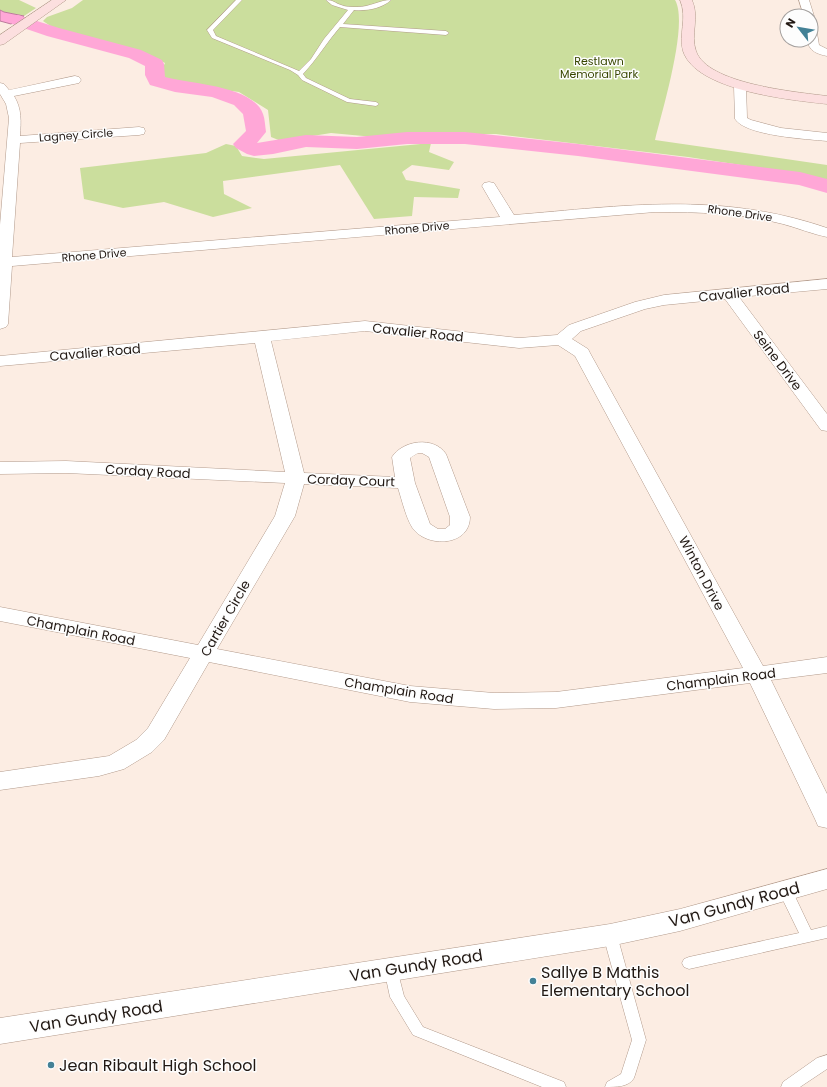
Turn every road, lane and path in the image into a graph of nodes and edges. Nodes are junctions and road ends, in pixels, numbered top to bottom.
1 (60, 0) edge
2 (239, 0) edge
3 (329, 0) edge
4 (388, 0) edge
5 (686, 0) edge
6 (352, 8) junction
7 (338, 25) junction
8 (446, 33) dead end
9 (0, 41) edge
10 (816, 48) edge
11 (827, 53) edge
12 (300, 74) junction
13 (75, 80) dead end
14 (740, 86) junction
15 (4, 90) edge
16 (827, 100) edge
17 (376, 104) dead end
18 (139, 130) dead end
19 (827, 137) edge
20 (13, 140) junction
21 (489, 186) dead end
22 (510, 221) junction
23 (827, 233) edge
24 (5, 262) junction
25 (827, 284) edge
26 (729, 294) junction
27 (0, 324) edge
28 (262, 337) junction
29 (561, 340) junction
30 (0, 361) edge
31 (827, 426) edge
32 (0, 468) edge
33 (296, 478) junction
34 (406, 482) dead end
35 (0, 614) edge
36 (204, 654) junction
37 (827, 665) edge
38 (757, 674) junction
39 (0, 781) edge
40 (827, 818) edge
41 (827, 878) edge
42 (785, 890) junction
43 (610, 935) junction
44 (826, 935) edge
45 (808, 937) junction
46 (689, 963) dead end
47 (391, 969) junction
48 (0, 1031) edge
49 (827, 1062) edge
50 (558, 1087) edge
51 (612, 1087) edge
52 (788, 1087) edge

1 - 9 street
2 - 12 lane
3 - 6 lane
4 - 6 lane
5 - 14 street
6 - 7 lane
7 - 8 lane
7 - 12 lane
10 - 11 street
12 - 17 lane
13 - 15 street
14 - 16 street
14 - 19 street
15 - 20 street
18 - 20 street, Lagney Circle
20 - 24 street
21 - 22 street
22 - 23 street, Rhone Drive
22 - 24 street, Rhone Drive
24 - 27 street
25 - 26 street, Cavalier Road
26 - 29 street, Cavalier Road
26 - 31 street, Seine Drive
28 - 29 street, Cavalier Road
28 - 30 street, Cavalier Road
28 - 33 street, Cartier Circle
29 - 38 street, Winton Drive
32 - 33 street, Corday Road
33 - 34 street, Corday Court
33 - 36 street, Cartier Circle
35 - 36 street, Champlain Road
36 - 38 street, Champlain Road
36 - 39 street, Cartier Circle
37 - 38 street, Champlain Road
38 - 40 street, Winton Drive
41 - 42 street, Van Gundy Road
42 - 43 street, Van Gundy Road
42 - 45 lane
43 - 47 street, Van Gundy Road
43 - 51 lane
44 - 45 lane
45 - 46 lane
47 - 48 street, Van Gundy Road
47 - 50 lane
49 - 52 lane

